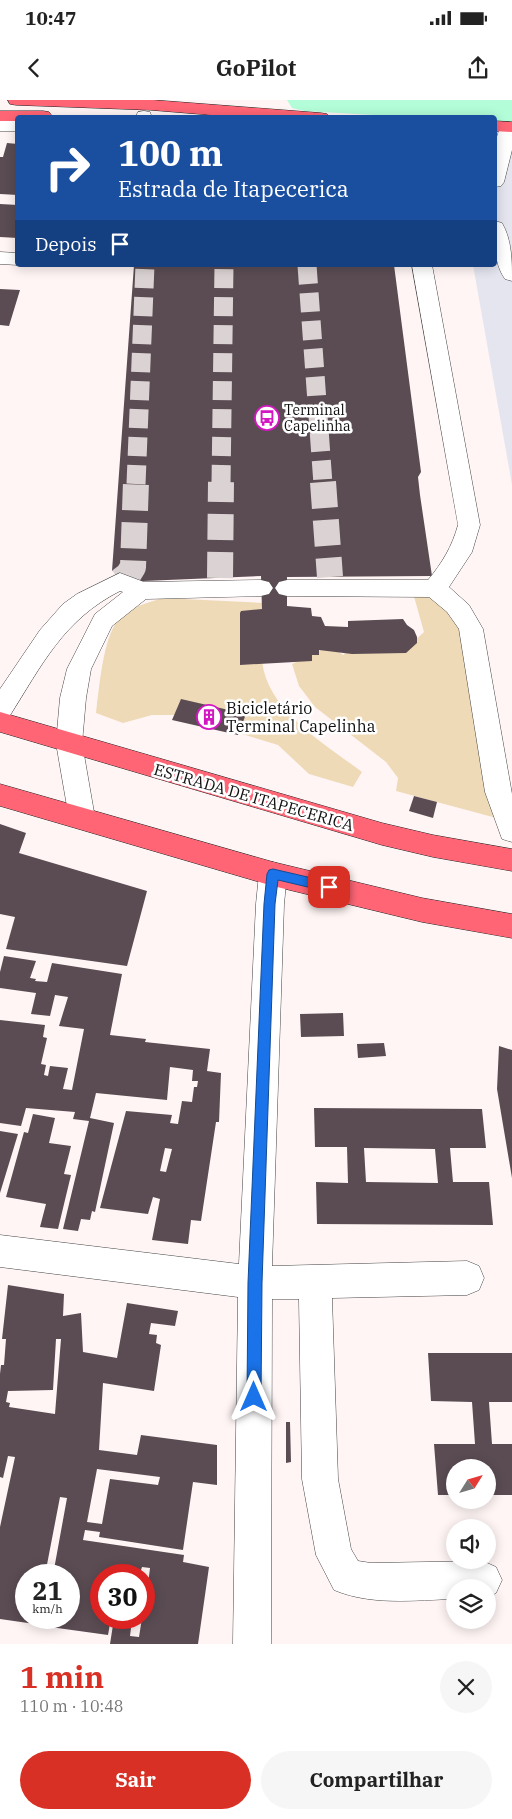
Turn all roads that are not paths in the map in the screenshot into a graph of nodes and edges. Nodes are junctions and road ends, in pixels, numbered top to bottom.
1 (16, 100) edge
2 (251, 114) junction
3 (215, 115) edge
4 (268, 115) edge
5 (0, 116) edge
6 (15, 116) edge
7 (0, 126) edge
8 (15, 126) edge
9 (505, 127) edge
10 (497, 171) edge
11 (501, 232) edge
12 (0, 258) edge
13 (15, 259) edge
14 (422, 267) edge
15 (512, 276) edge
16 (261, 588) dead end
17 (287, 588) dead end
18 (434, 588) junction
19 (142, 590) junction
20 (0, 710) edge
21 (0, 722) edge
22 (69, 743) junction
23 (0, 795) edge
24 (82, 818) junction
25 (512, 830) edge
26 (512, 860) edge
27 (273, 874) junction
28 (512, 926) edge
29 (0, 1251) edge
30 (467, 1278) dead end
31 (316, 1282) junction
32 (255, 1283) junction
33 (446, 1581) edge
34 (252, 1644) edge

1 - 2 main road
2 - 3 main road
2 - 4 main road
5 - 6 main road
7 - 8 street
9 - 10 street
11 - 15 street
12 - 13 street
14 - 18 street
16 - 19 street
17 - 18 street
18 - 25 street
19 - 20 street
19 - 22 street
21 - 22 main road, ESTRADA DE ITAPECERICA
22 - 24 street
22 - 26 main road, ESTRADA DE ITAPECERICA
23 - 24 main road
24 - 27 main road
27 - 28 main road
27 - 32 street
29 - 32 street
30 - 31 street
31 - 32 street
31 - 33 street
32 - 34 street

